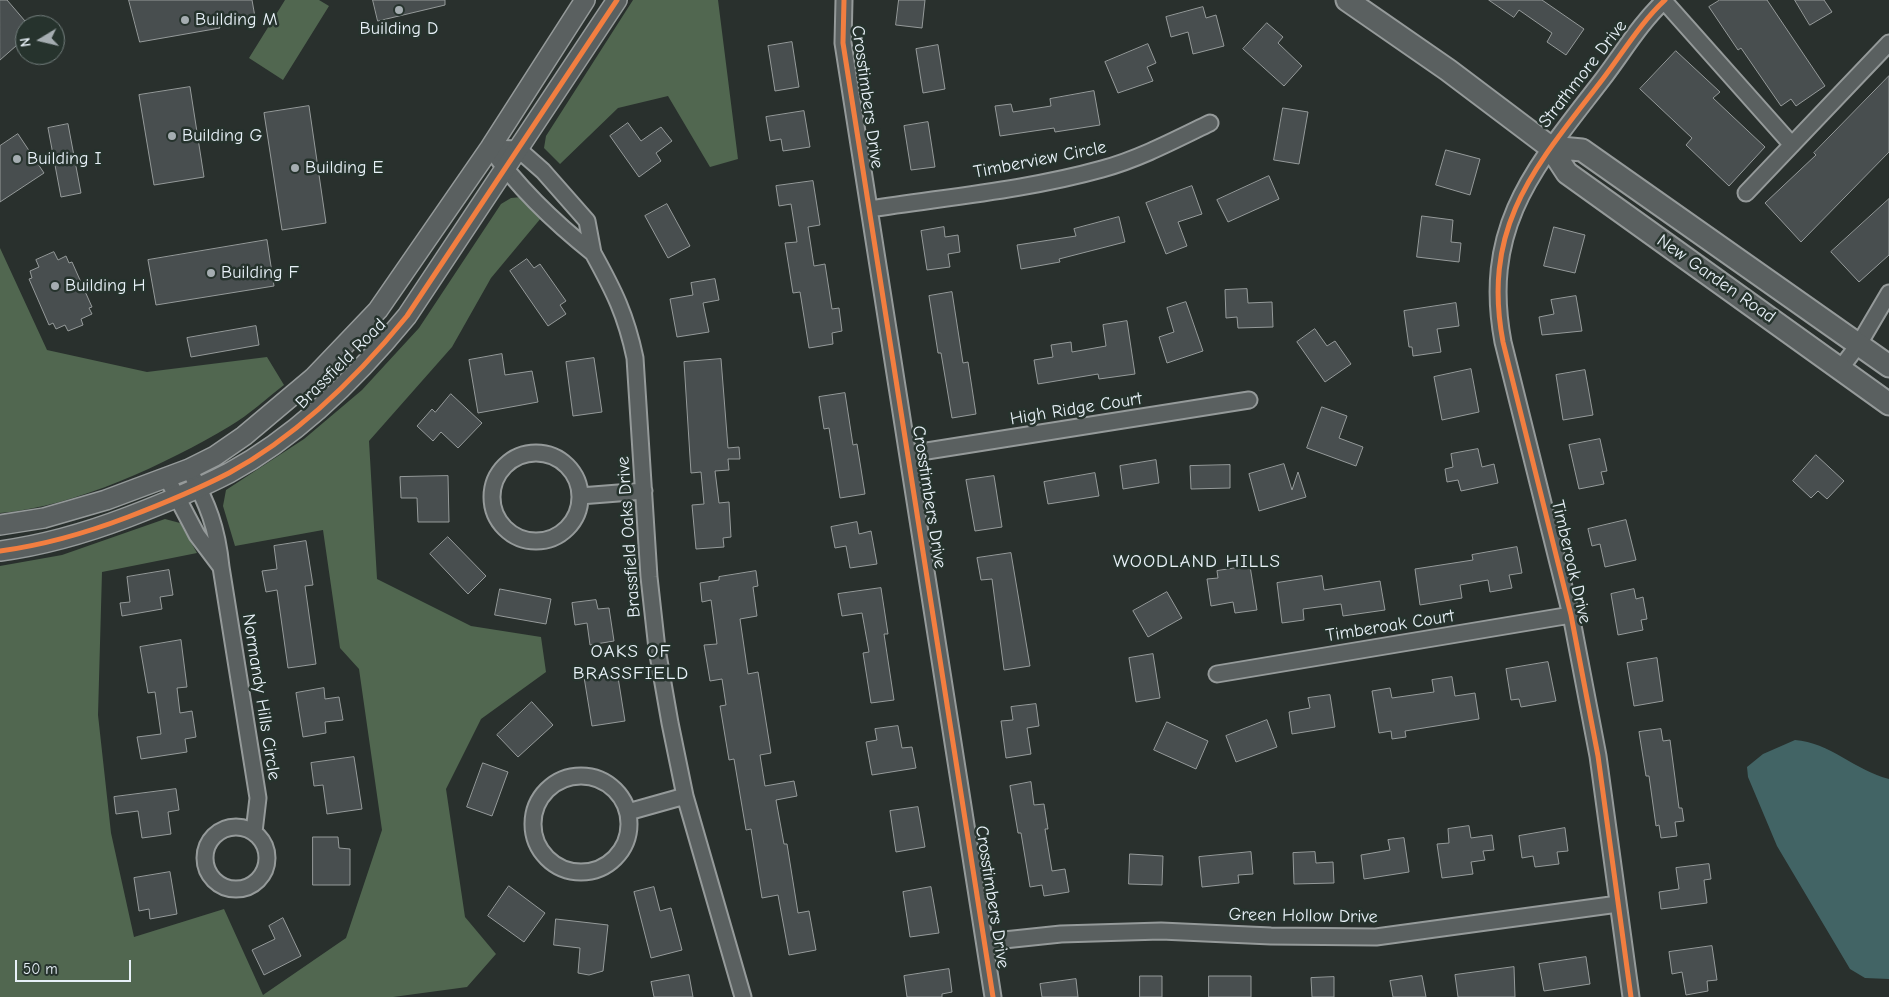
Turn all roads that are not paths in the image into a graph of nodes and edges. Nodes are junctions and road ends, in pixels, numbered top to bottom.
1 (586, 0) edge
2 (617, 0) edge
3 (844, 0) edge
4 (1347, 0) edge
5 (1665, 0) edge
6 (1889, 43) edge
7 (1210, 123) dead end
8 (1792, 145) junction
9 (1550, 147) junction
10 (490, 148) junction
11 (518, 149) junction
12 (505, 169) junction
13 (1746, 194) dead end
14 (870, 209) junction
15 (593, 253) junction
16 (1889, 293) edge
17 (1859, 344) junction
18 (1889, 366) edge
19 (1840, 369) junction
20 (1250, 400) dead end
21 (1889, 404) edge
22 (908, 454) junction
23 (189, 469) junction
24 (167, 478) junction
25 (198, 487) junction
26 (644, 490) junction
27 (580, 496) junction
28 (176, 498) junction
29 (0, 525) edge
30 (0, 551) edge
31 (221, 567) junction
32 (1570, 615) junction
33 (1217, 674) dead end
34 (685, 796) junction
35 (628, 812) junction
36 (254, 832) junction
37 (1618, 904) junction
38 (985, 942) junction
39 (743, 997) edge
40 (993, 997) edge
41 (1631, 997) edge

1 - 10 street, Brassfield Road
2 - 11 street, Brassfield Road
3 - 14 street, Crosstimbers Drive
4 - 9 main road, New Garden Road
5 - 8 street
5 - 9 street, Strathmore Drive
6 - 8 street
7 - 14 street, Timberview Circle
8 - 13 street
9 - 17 main road, New Garden Road
9 - 19 main road, New Garden Road
9 - 32 street, Timberoak Drive
10 - 11 street
10 - 12 street, Brassfield Oaks Drive
10 - 23 street, Brassfield Road
11 - 12 street, Brassfield Road
11 - 15 street, Brassfield Oaks Drive
12 - 15 street, Brassfield Oaks Drive
12 - 25 street, Brassfield Road
14 - 22 street, Crosstimbers Drive
15 - 26 street, Brassfield Oaks Drive
16 - 17 street
17 - 18 main road, New Garden Road
17 - 19 street
19 - 21 main road, New Garden Road
20 - 22 street, High Ridge Court
22 - 38 street, Crosstimbers Drive
23 - 24 street, Brassfield Road
23 - 25 street, Normandy Hills Circle
24 - 28 street, Normandy Hills Circle
24 - 29 street, Brassfield Road
25 - 28 street, Brassfield Road
25 - 31 street, Normandy Hills Circle
26 - 27 street
26 - 34 street, Brassfield Oaks Drive
27 - 27 street
28 - 30 street, Brassfield Road
28 - 31 street, Normandy Hills Circle
31 - 36 street, Normandy Hills Circle
32 - 33 street, Timberoak Court
32 - 37 street, Timberoak Drive
34 - 35 street
34 - 39 street, Brassfield Oaks Drive
35 - 35 street
36 - 36 street
37 - 38 street, Green Hollow Drive
37 - 41 street, Timberoak Drive
38 - 40 street, Crosstimbers Drive

